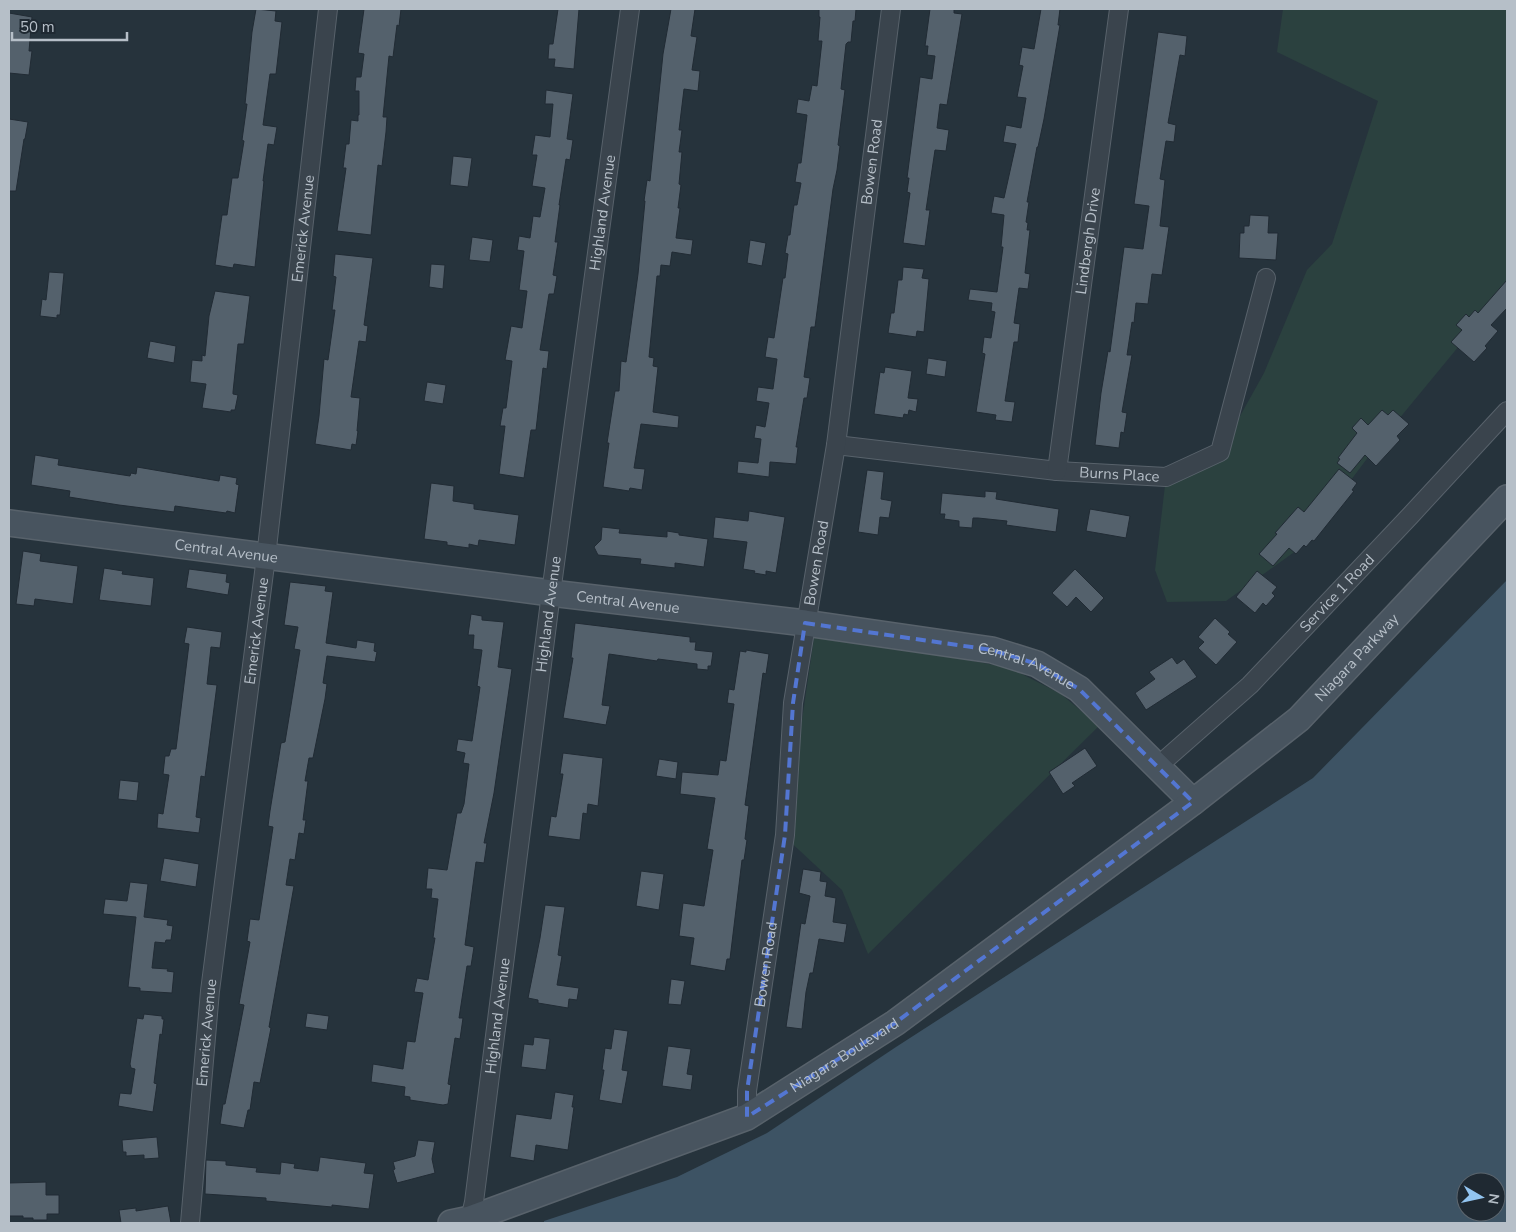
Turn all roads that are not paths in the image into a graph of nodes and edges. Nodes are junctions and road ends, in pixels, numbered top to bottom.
1 (328, 9) edge
2 (630, 9) edge
3 (891, 9) edge
4 (1119, 9) edge
5 (1266, 278) dead end
6 (1507, 411) edge
7 (836, 445) junction
8 (1057, 471) junction
9 (1507, 498) edge
10 (9, 523) edge
11 (266, 557) junction
12 (551, 593) junction
13 (805, 623) junction
14 (1158, 766) junction
15 (1193, 802) junction
16 (747, 1117) junction
17 (460, 1221) edge
18 (190, 1223) edge

1 - 11 street, Emerick Avenue
2 - 12 street, Highland Avenue
3 - 7 street, Bowen Road
4 - 8 street, Lindbergh Drive
5 - 8 street, Burns Place
6 - 14 street, Service 1 Road
7 - 8 street, Burns Place
7 - 13 street, Bowen Road
9 - 15 main road, Niagara Parkway
10 - 11 main road, Central Avenue
11 - 12 main road, Central Avenue
11 - 18 street, Emerick Avenue
12 - 13 main road, Central Avenue
12 - 17 street, Highland Avenue
13 - 14 main road, Central Avenue
13 - 16 street, Bowen Road
14 - 15 main road, Central Avenue
15 - 16 main road, Niagara Boulevard
16 - 17 main road, Niagara Boulevard

